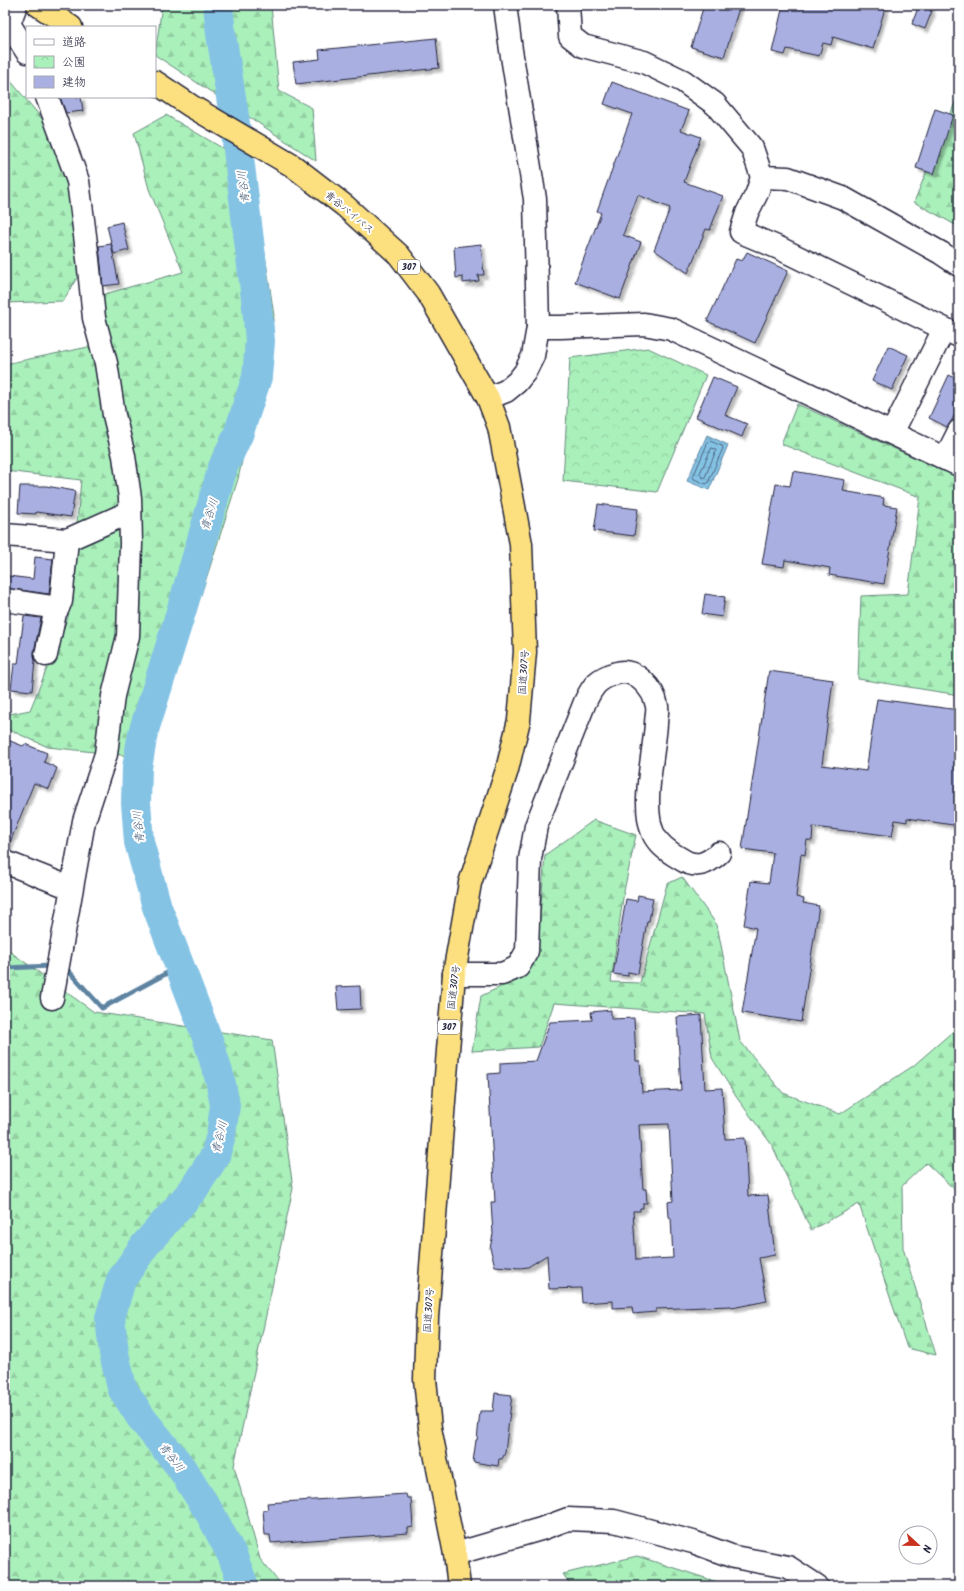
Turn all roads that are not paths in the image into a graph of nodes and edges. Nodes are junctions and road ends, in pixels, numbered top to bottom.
1 (16, 5) edge
2 (38, 5) edge
3 (505, 5) edge
4 (568, 5) edge
5 (70, 26) edge
6 (26, 50) edge
7 (156, 83) edge
8 (47, 98) edge
9 (762, 177) junction
10 (959, 266) edge
11 (538, 327) junction
12 (951, 332) edge
13 (488, 398) junction
14 (959, 431) edge
15 (892, 433) junction
16 (952, 462) edge
17 (130, 512) junction
18 (5, 535) edge
19 (68, 540) junction
20 (5, 600) edge
21 (58, 608) junction
22 (46, 655) dead end
23 (719, 853) dead end
24 (5, 862) edge
25 (71, 888) junction
26 (454, 974) junction
27 (52, 998) dead end
28 (455, 1554) junction
29 (459, 1586) edge
30 (817, 1586) edge

1 - 6 street
2 - 5 highway
3 - 11 street
4 - 9 street
7 - 13 highway, 青谷バイパス / 307
8 - 17 street
9 - 10 street
9 - 12 street
11 - 13 street
11 - 15 street
12 - 15 street
13 - 26 highway, 国道307号 / 307
14 - 16 street
15 - 16 street
17 - 19 street
17 - 25 street
18 - 19 street
19 - 21 street
20 - 21 street
21 - 22 street
23 - 26 street
24 - 25 street
25 - 27 street
26 - 28 highway, 国道307号 / 307
28 - 29 highway, 国道307号 / 307
28 - 30 street

